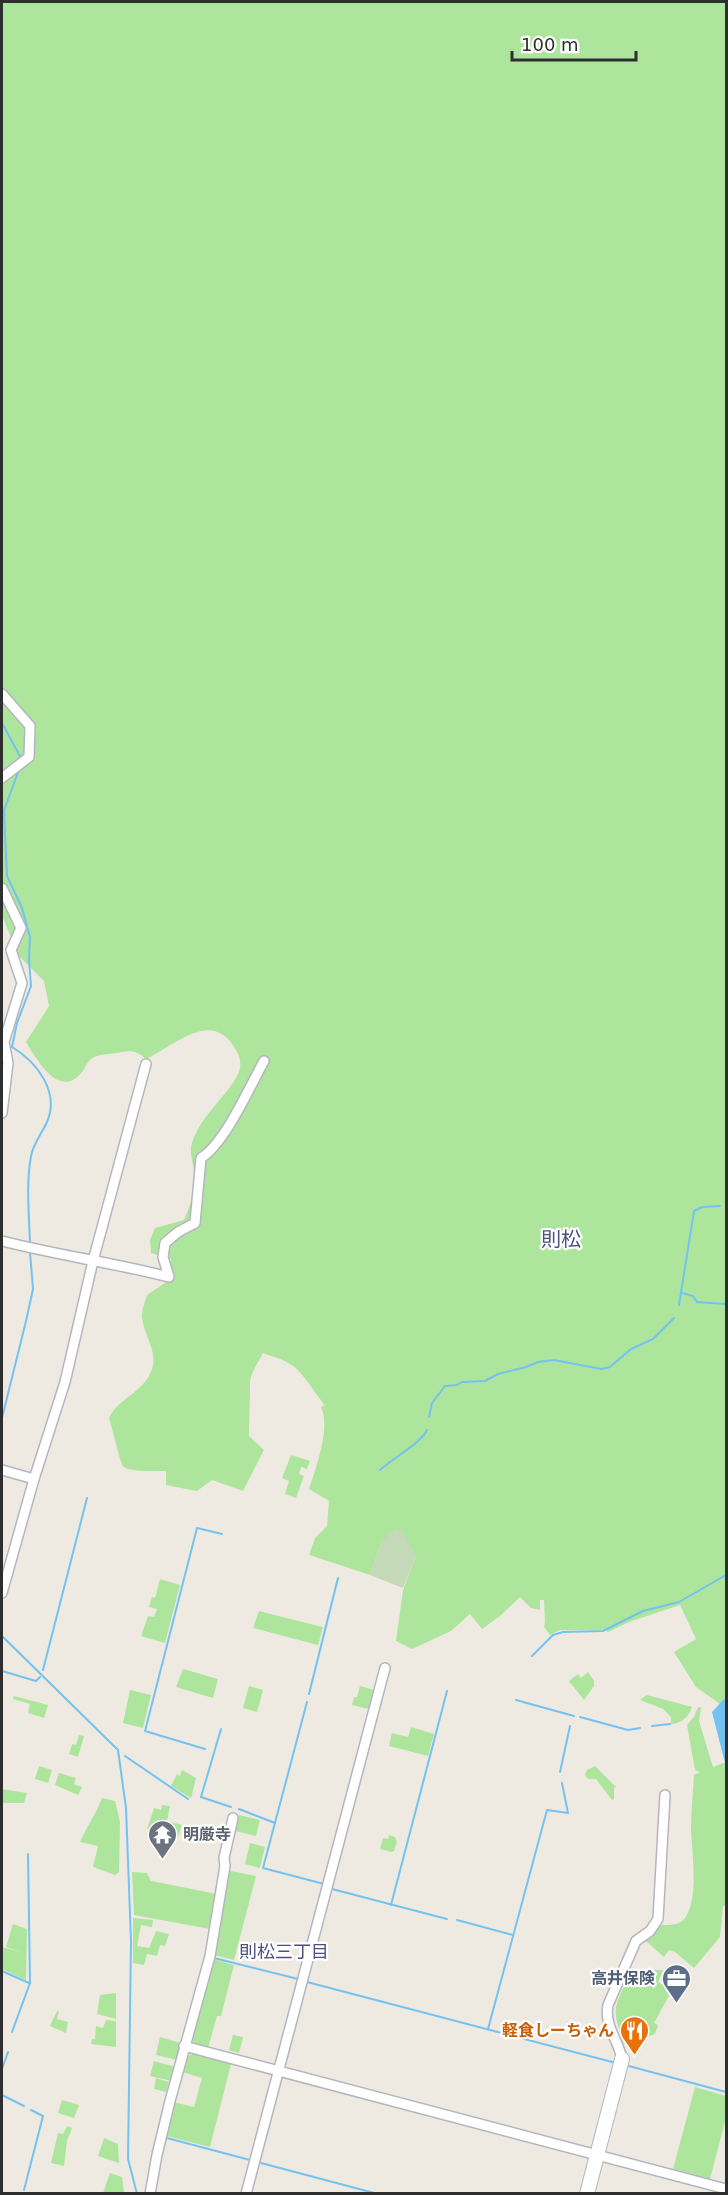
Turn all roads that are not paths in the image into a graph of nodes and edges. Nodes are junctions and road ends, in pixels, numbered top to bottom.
1 (2, 694) edge
2 (2, 778) edge
3 (2, 888) edge
4 (264, 1061) dead end
5 (146, 1064) dead end
6 (3, 1095) edge
7 (2, 1113) edge
8 (2, 1241) edge
9 (93, 1261) junction
10 (2, 1470) edge
11 (34, 1479) junction
12 (2, 1593) edge
13 (385, 1668) dead end
14 (665, 1795) dead end
15 (233, 1818) dead end
16 (184, 2046) junction
17 (620, 2064) joint
18 (277, 2071) junction
19 (597, 2154) junction
20 (726, 2189) edge
21 (150, 2193) edge
22 (246, 2193) edge
23 (587, 2193) edge

1 - 2 street
3 - 6 street
4 - 9 street
5 - 9 street
6 - 7 street
8 - 9 street
9 - 11 street
10 - 11 street
11 - 12 street
13 - 18 street
14 - 17 street
15 - 16 street
16 - 18 street
16 - 21 street
17 - 19 street
18 - 19 street
18 - 22 street
19 - 20 street
19 - 23 street

